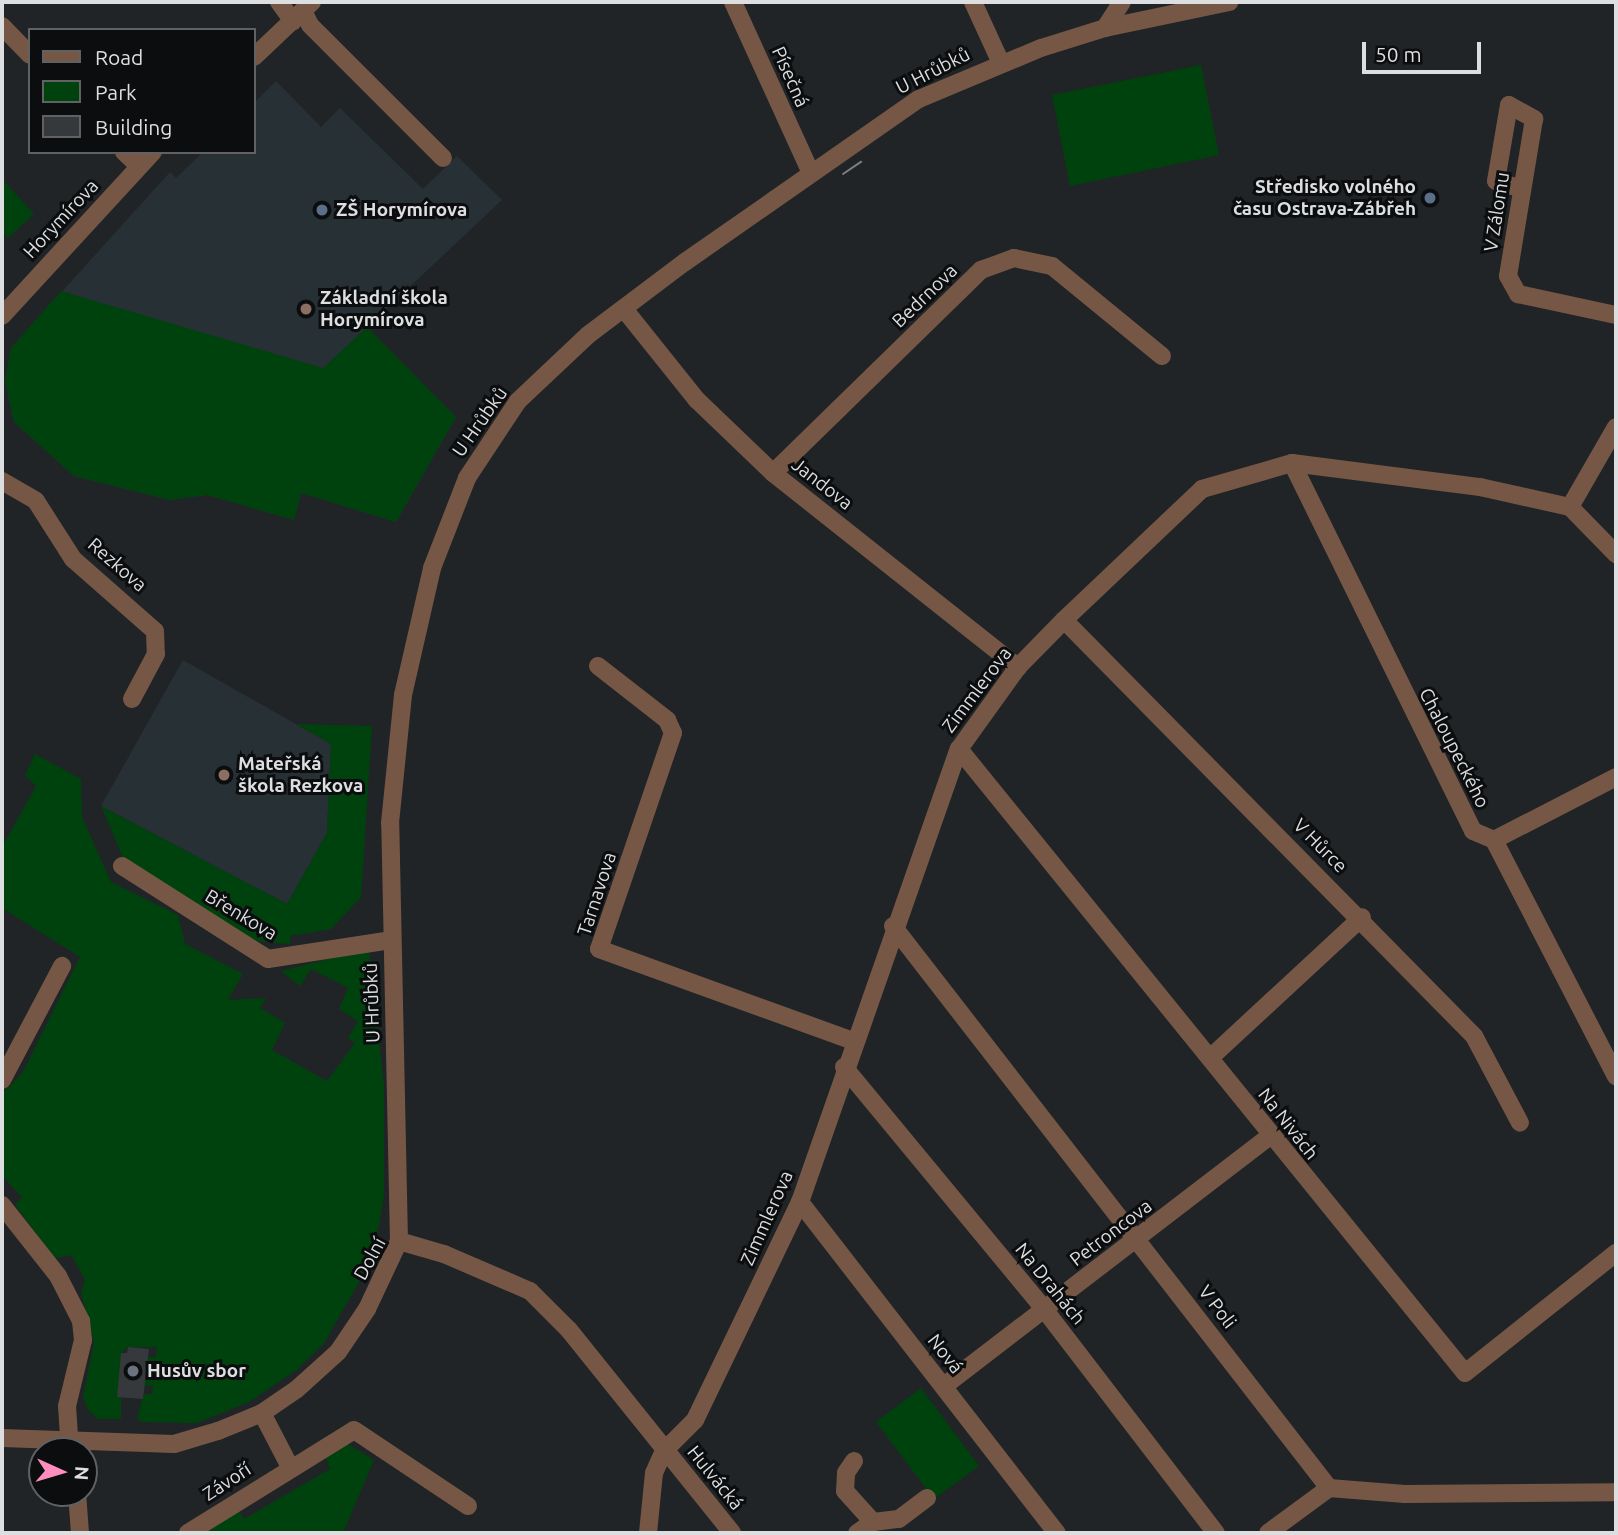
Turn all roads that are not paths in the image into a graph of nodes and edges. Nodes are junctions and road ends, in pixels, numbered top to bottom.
1 (279, 2) edge
2 (733, 2) edge
3 (973, 2) edge
4 (1122, 2) edge
5 (1229, 2) edge
6 (303, 11) edge
7 (2, 26) edge
8 (1105, 28) junction
9 (28, 53) edge
10 (256, 55) edge
11 (1000, 61) junction
12 (126, 154) edge
13 (151, 154) edge
14 (443, 158) dead end
15 (139, 166) junction
16 (810, 171) junction
17 (1522, 189) junction
18 (624, 309) junction
19 (1616, 315) edge
20 (2, 316) edge
21 (1162, 356) dead end
22 (1616, 427) edge
23 (1292, 463) junction
24 (773, 473) junction
25 (2, 481) edge
26 (1570, 507) junction
27 (1616, 554) edge
28 (1064, 620) junction
29 (598, 666) dead end
30 (1018, 667) junction
31 (132, 699) dead end
32 (959, 749) junction
33 (1616, 777) edge
34 (1494, 840) junction
35 (122, 866) dead end
36 (1362, 917) junction
37 (893, 926) junction
38 (391, 940) junction
39 (62, 967) dead end
40 (853, 1041) junction
41 (1210, 1058) junction
42 (844, 1067) junction
43 (1616, 1076) edge
44 (2, 1080) edge
45 (1520, 1122) dead end
46 (1269, 1137) junction
47 (800, 1202) junction
48 (2, 1205) edge
49 (1140, 1239) junction
50 (400, 1241) junction
51 (1616, 1253) edge
52 (1044, 1309) junction
53 (944, 1387) junction
54 (262, 1413) junction
55 (69, 1437) edge
56 (2, 1438) edge
57 (28, 1441) edge
58 (98, 1445) edge
59 (664, 1451) junction
60 (854, 1461) dead end
61 (290, 1467) junction
62 (1329, 1488) junction
63 (1616, 1492) edge
64 (927, 1497) dead end
65 (468, 1506) dead end
66 (78, 1507) edge
67 (873, 1522) junction
68 (80, 1533) edge
69 (188, 1533) edge
70 (648, 1533) edge
71 (732, 1533) edge
72 (857, 1533) edge
73 (1057, 1533) edge
74 (1216, 1533) edge
75 (1268, 1533) edge

1 - 6 street
2 - 16 street, Písečná
3 - 11 street
4 - 8 street
5 - 8 street, U Hrůbků
6 - 10 street
6 - 14 street
7 - 9 street
8 - 11 street, U Hrůbků
11 - 16 street, U Hrůbků
12 - 15 street
13 - 15 street, Horymírova
15 - 20 street, Horymírova
16 - 18 street, U Hrůbků
17 - 17 street, V Zálomu
17 - 19 street, V Zálomu
18 - 24 street, Jandova
18 - 38 street, U Hrůbků
21 - 24 street, Bedrnova
22 - 26 street
23 - 26 street, Zimmlerova
23 - 28 street, Zimmlerova
23 - 34 street, Chaloupeckého
24 - 30 street, Jandova
25 - 31 street, Rezkova
26 - 27 street
28 - 30 street, Zimmlerova
28 - 36 street, V Hůrce
29 - 40 street, Tarnavova
30 - 32 street, Zimmlerova
32 - 37 street, Zimmlerova
32 - 41 street, Na Nivách
33 - 34 street
34 - 43 street, Chaloupeckého
35 - 38 street, Břenkova
36 - 41 street
36 - 45 street, V Hůrce
37 - 40 street, Zimmlerova
37 - 49 street, V Poli
38 - 50 street, U Hrůbků
39 - 44 street
40 - 42 street, Zimmlerova
41 - 46 street, Na Nivách
42 - 47 street, Zimmlerova
42 - 52 street, Na Drahách
46 - 49 street, Petroncova
46 - 51 street, Na Nivách
47 - 53 street, Nová
47 - 59 street, Zimmlerova
48 - 55 street
49 - 52 street, Petroncova
49 - 62 street, V Poli
50 - 54 street, Dolní
50 - 59 street, Dolní
52 - 53 street, Petroncova
52 - 74 street, Na Drahách
53 - 73 street, Nová
54 - 58 street, Dolní
54 - 61 street
56 - 57 street, Dolní
59 - 70 street
59 - 71 street, Hulvácká
60 - 67 street
61 - 65 street, Závoří
61 - 69 street, Závoří
62 - 63 street
62 - 75 street
64 - 67 street
66 - 68 street
67 - 72 street

